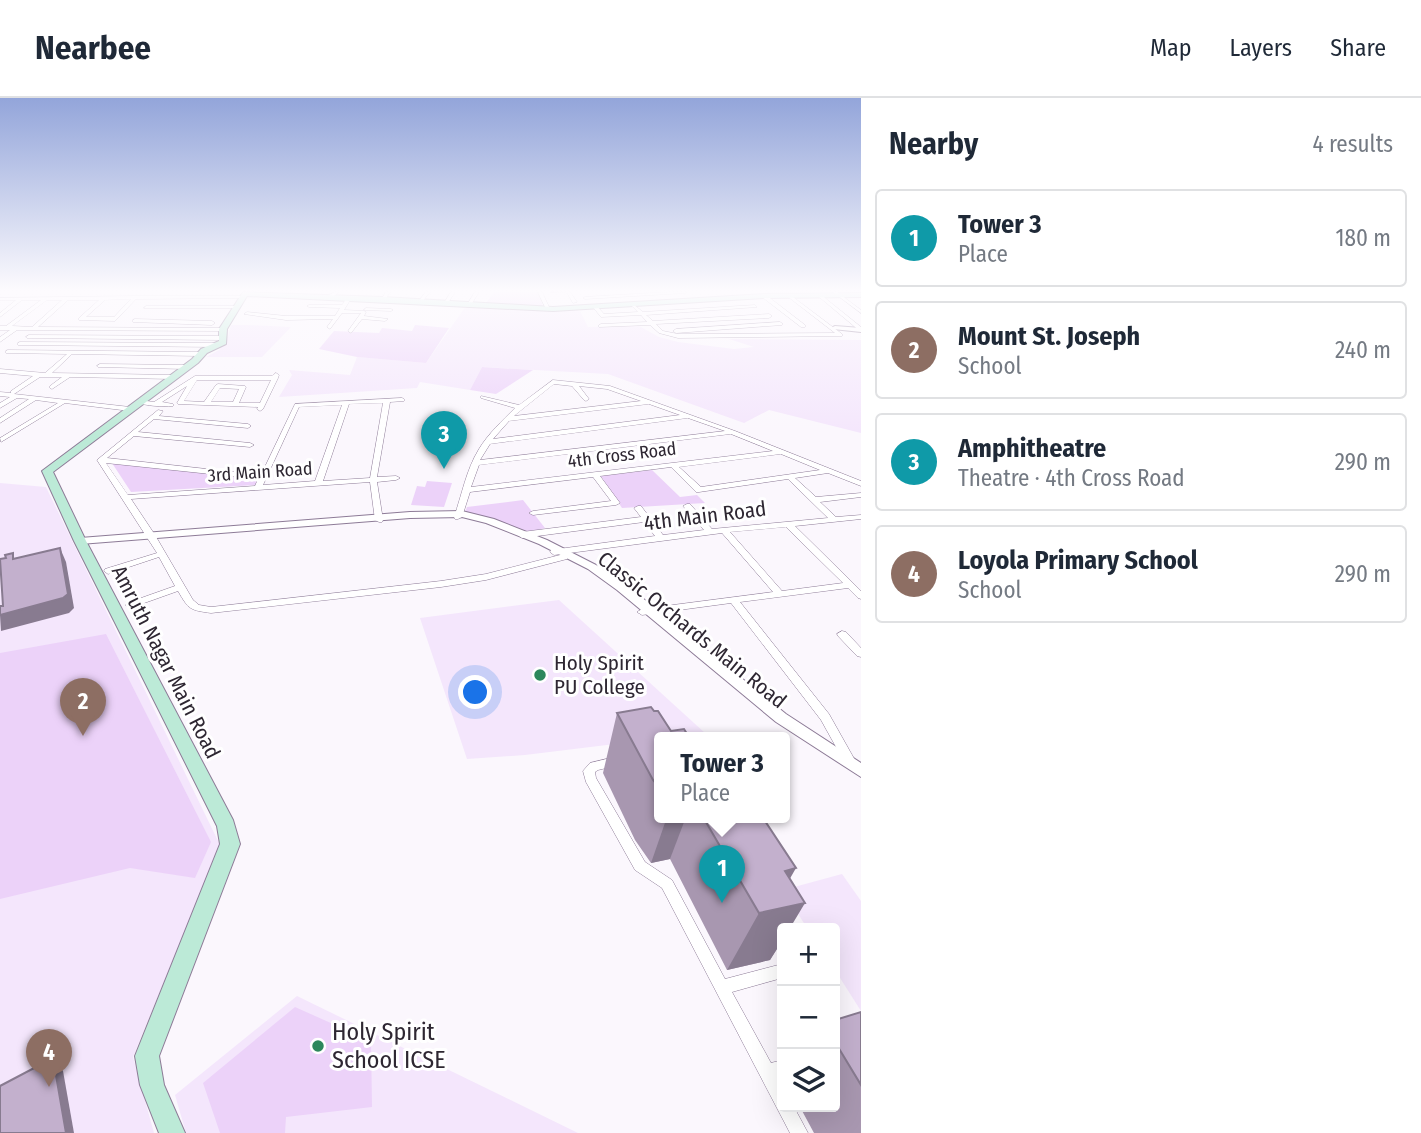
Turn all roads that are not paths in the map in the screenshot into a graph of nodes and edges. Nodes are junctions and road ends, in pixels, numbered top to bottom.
1 (25, 340) edge
2 (95, 340) edge
3 (216, 340) edge
4 (20, 344) junction
5 (8, 352) junction
6 (201, 354) junction
7 (71, 355) junction
8 (0, 358) edge
9 (100, 366) dead end
10 (0, 371) edge
11 (191, 372) junction
12 (43, 375) junction
13 (68, 375) junction
14 (174, 377) junction
15 (574, 384) junction
16 (52, 387) dead end
17 (0, 394) edge
18 (15, 394) junction
19 (483, 397) dead end
20 (35, 398) junction
21 (586, 399) dead end
22 (402, 400) dead end
23 (64, 401) junction
24 (387, 401) junction
25 (346, 402) junction
26 (653, 402) junction
27 (148, 404) junction
28 (235, 404) junction
29 (171, 405) dead end
30 (262, 405) junction
31 (0, 406) edge
32 (207, 407) junction
33 (521, 408) junction
34 (691, 416) junction
35 (153, 418) junction
36 (509, 419) junction
37 (0, 421) edge
38 (248, 426) dead end
39 (733, 432) junction
40 (134, 434) junction
41 (1, 440) edge
42 (487, 442) junction
43 (250, 445) dead end
44 (781, 452) junction
45 (102, 460) junction
46 (476, 463) junction
47 (673, 465) junction
48 (827, 471) junction
49 (595, 475) junction
50 (261, 477) junction
51 (790, 477) junction
52 (396, 478) dead end
53 (373, 480) junction
54 (318, 484) junction
55 (861, 484) edge
56 (258, 488) junction
57 (467, 490) junction
58 (861, 495) edge
59 (126, 497) junction
60 (813, 500) junction
61 (687, 506) dead end
62 (638, 508) dead end
63 (534, 513) dead end
64 (458, 515) junction
65 (861, 517) edge
66 (833, 518) junction
67 (379, 519) junction
68 (646, 519) junction
69 (787, 523) junction
70 (724, 530) junction
71 (710, 532) junction
72 (154, 535) junction
73 (521, 535) junction
74 (661, 538) junction
75 (80, 541) junction
76 (560, 553) junction
77 (161, 554) junction
78 (107, 571) dead end
79 (849, 585) junction
80 (180, 587) junction
81 (780, 594) junction
82 (861, 596) edge
83 (734, 601) junction
84 (130, 606) dead end
85 (646, 612) junction
86 (842, 634) dead end
87 (861, 654) edge
88 (634, 759) edge
89 (856, 768) edge
90 (861, 778) edge
91 (777, 972) edge
92 (722, 987) junction
93 (775, 1070) edge
94 (788, 1112) edge
95 (172, 1133) edge
96 (799, 1133) edge

1 - 4 street
2 - 4 street
3 - 6 main road, Amruth Nagar Main Road
4 - 5 street
5 - 7 street
5 - 8 street
6 - 7 street
6 - 11 main road, Amruth Nagar Main Road
7 - 12 street
9 - 11 street
10 - 12 street
11 - 14 main road, Amruth Nagar Main Road
11 - 27 street
11 - 30 street
11 - 32 street
12 - 13 street
12 - 18 street
13 - 14 street
13 - 16 street
14 - 27 main road, Amruth Nagar Main Road
15 - 21 street
15 - 26 street
15 - 33 street
17 - 18 street
18 - 20 street
18 - 31 street
19 - 33 street
20 - 23 street
20 - 37 street
22 - 24 street
23 - 27 street
23 - 41 street
24 - 25 street
24 - 53 street
25 - 50 street
25 - 54 street
26 - 34 street
26 - 36 street
27 - 29 street
27 - 35 street
27 - 75 main road, Amruth Nagar Main Road
28 - 30 street
28 - 32 street
28 - 32 street
30 - 32 street
33 - 36 street
34 - 39 street
34 - 42 street
35 - 38 street
35 - 40 street
36 - 42 street
39 - 44 street
39 - 46 street
40 - 43 street
40 - 45 street
42 - 46 street
44 - 47 street, 4th Cross Road
44 - 48 street
45 - 50 street
45 - 59 street
46 - 57 street
47 - 49 street, 4th Cross Road
47 - 51 street
48 - 51 street
48 - 55 street
49 - 57 street, 4th Cross Road
49 - 63 street
50 - 56 street
51 - 60 street
52 - 53 street, 3rd Main Road
53 - 54 street, 3rd Main Road
53 - 67 street
54 - 56 street, 3rd Main Road
56 - 59 street, 3rd Main Road
57 - 64 street
58 - 60 street
59 - 72 street
60 - 66 street
61 - 71 street
62 - 68 street
64 - 67 street, Classic Orchards Main Road
64 - 73 street, Classic Orchards Main Road
65 - 66 street, 4th Main Road
66 - 69 street, 4th Main Road
67 - 72 street, Classic Orchards Main Road
68 - 73 street
68 - 74 street
69 - 70 street, 4th Main Road
69 - 79 street
70 - 71 street, 4th Main Road
70 - 81 street
71 - 74 street, 4th Main Road
72 - 75 street, Classic Orchards Main Road
72 - 77 street
73 - 76 street, Classic Orchards Main Road
74 - 76 street, 4th Main Road
75 - 95 main road, Amruth Nagar Main Road
76 - 80 street, 4th Main Road
76 - 85 street, Classic Orchards Main Road
77 - 78 street
77 - 80 street
79 - 81 street
79 - 82 street
80 - 84 street
81 - 83 street
83 - 85 street
83 - 89 street
85 - 89 street, Classic Orchards Main Road
85 - 90 street, Classic Orchards Main Road
86 - 87 street
88 - 92 street
91 - 92 street
92 - 93 street
94 - 96 street

